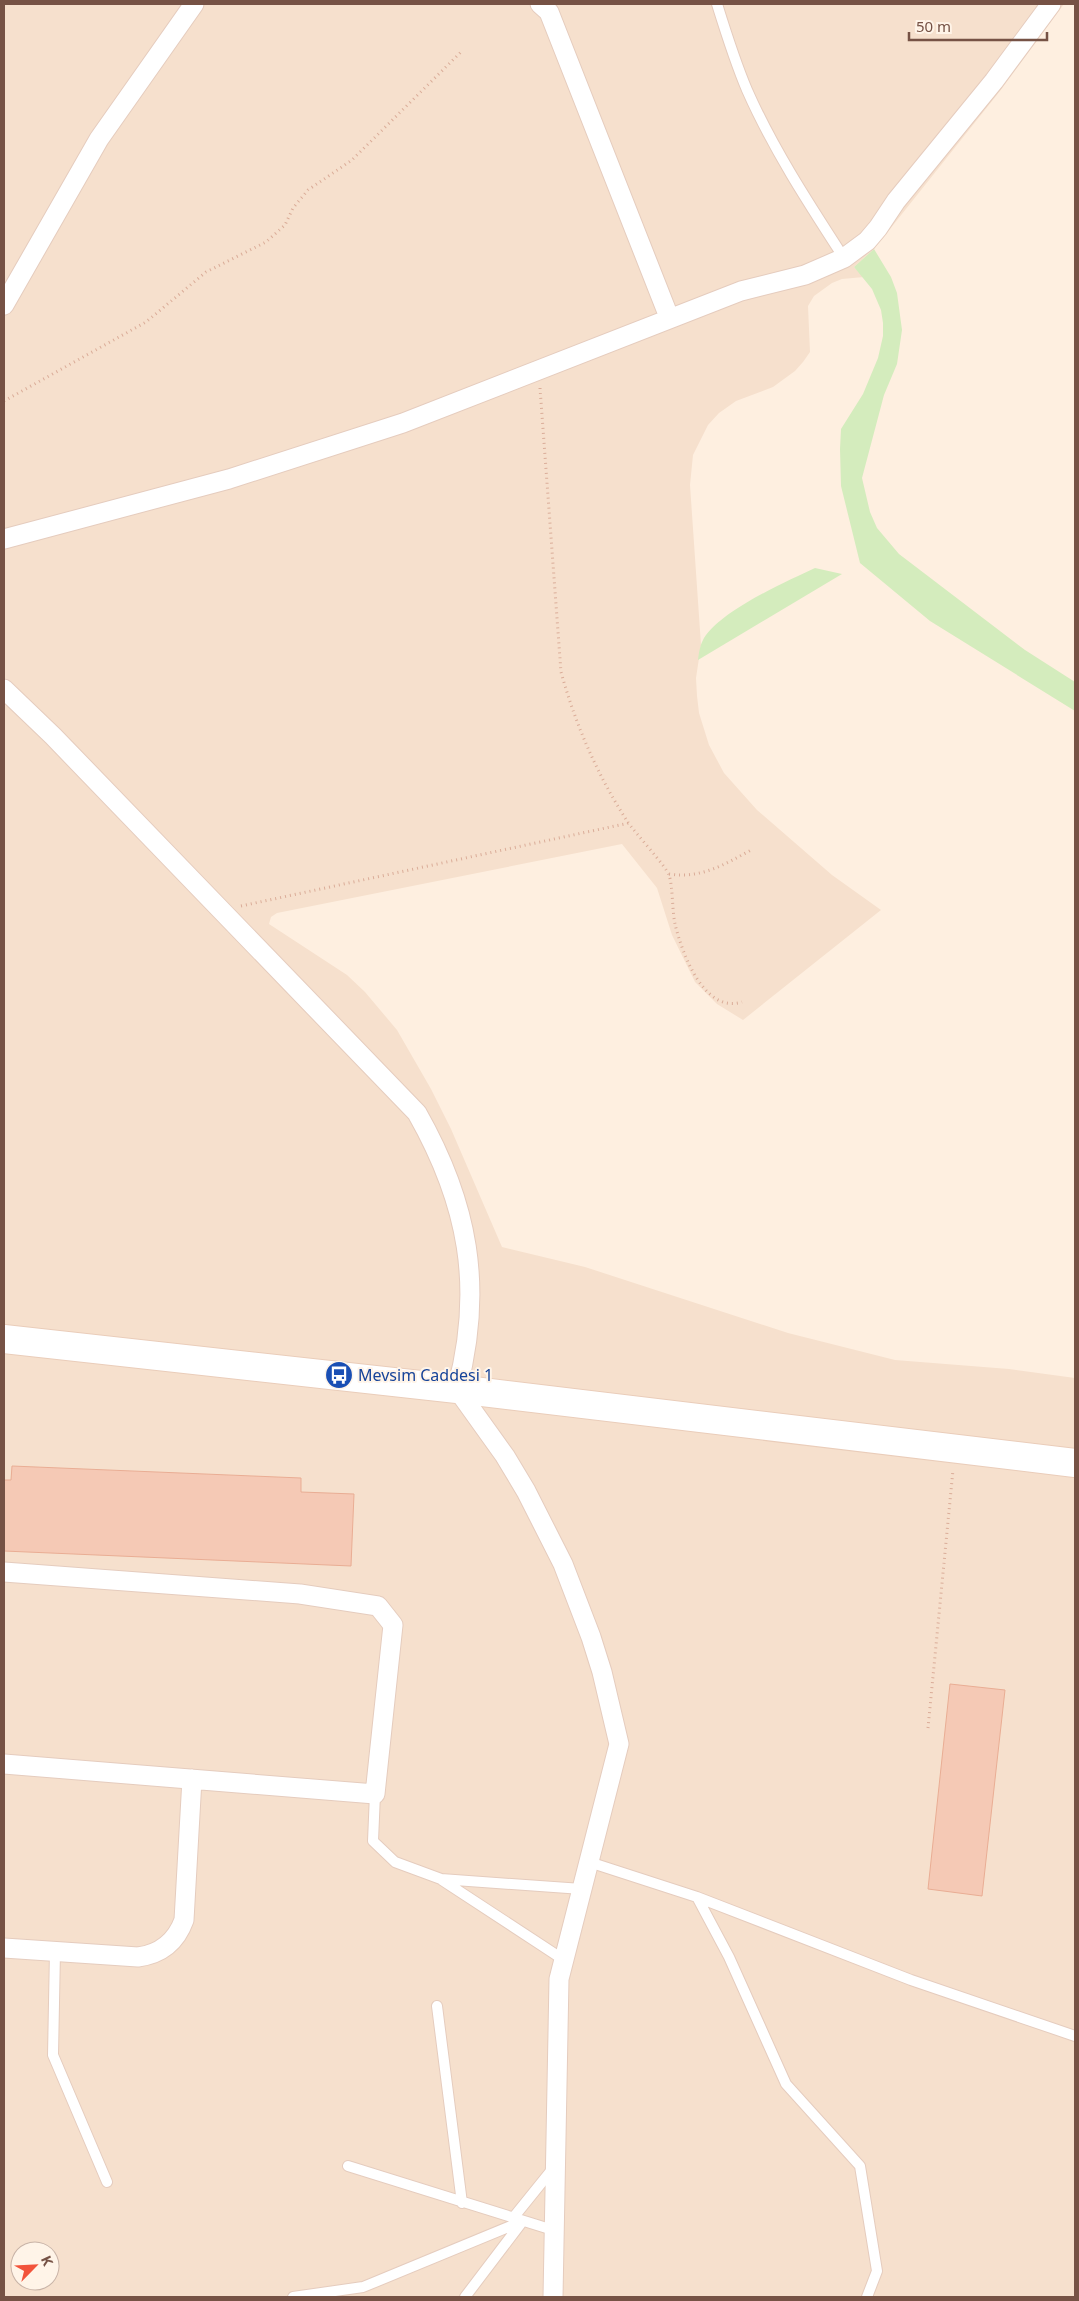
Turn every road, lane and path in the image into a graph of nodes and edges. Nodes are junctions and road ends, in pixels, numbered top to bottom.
1 (194, 4) edge
2 (540, 4) edge
3 (717, 4) edge
4 (1051, 4) edge
5 (461, 52) dead end
6 (844, 258) junction
7 (4, 304) edge
8 (669, 317) junction
9 (539, 369) junction
10 (4, 401) edge
11 (4, 539) edge
12 (4, 689) edge
13 (629, 823) junction
14 (753, 849) dead end
15 (669, 874) junction
16 (221, 910) junction
17 (742, 1002) dead end
18 (4, 1339) edge
19 (457, 1389) junction
20 (955, 1449) junction
21 (1075, 1463) edge
22 (4, 1572) edge
23 (928, 1728) dead end
24 (4, 1764) edge
25 (192, 1779) junction
26 (375, 1794) junction
27 (589, 1862) junction
28 (441, 1879) junction
29 (582, 1889) junction
30 (697, 1896) junction
31 (4, 1948) edge
32 (55, 1951) junction
33 (564, 1960) junction
34 (437, 2006) dead end
35 (1075, 2036) edge
36 (348, 2166) dead end
37 (555, 2166) junction
38 (108, 2182) dead end
39 (462, 2203) junction
40 (518, 2219) junction
41 (553, 2230) junction
42 (363, 2287) junction
43 (293, 2297) edge
44 (353, 2297) edge
45 (465, 2297) edge
46 (553, 2297) edge
47 (866, 2297) edge

1 - 7 street
2 - 8 street
3 - 6 lane
4 - 6 street
5 - 10 path
6 - 8 street
8 - 9 street
9 - 11 street
9 - 13 path
12 - 16 street
13 - 15 path
13 - 16 path
14 - 15 path
15 - 17 path
16 - 19 street
18 - 19 street
19 - 20 street
19 - 27 street
20 - 21 street
20 - 23 path
22 - 26 street
24 - 25 street
25 - 26 street
25 - 32 street
26 - 28 lane
27 - 29 street
27 - 30 lane
28 - 29 lane
28 - 33 lane
29 - 33 street
30 - 35 lane
30 - 47 lane
31 - 32 street
32 - 38 lane
33 - 37 street
34 - 39 lane
36 - 39 lane
37 - 40 lane
37 - 41 street
39 - 40 lane
40 - 41 lane
40 - 42 lane
40 - 45 lane
41 - 46 street
42 - 43 lane
42 - 44 lane

